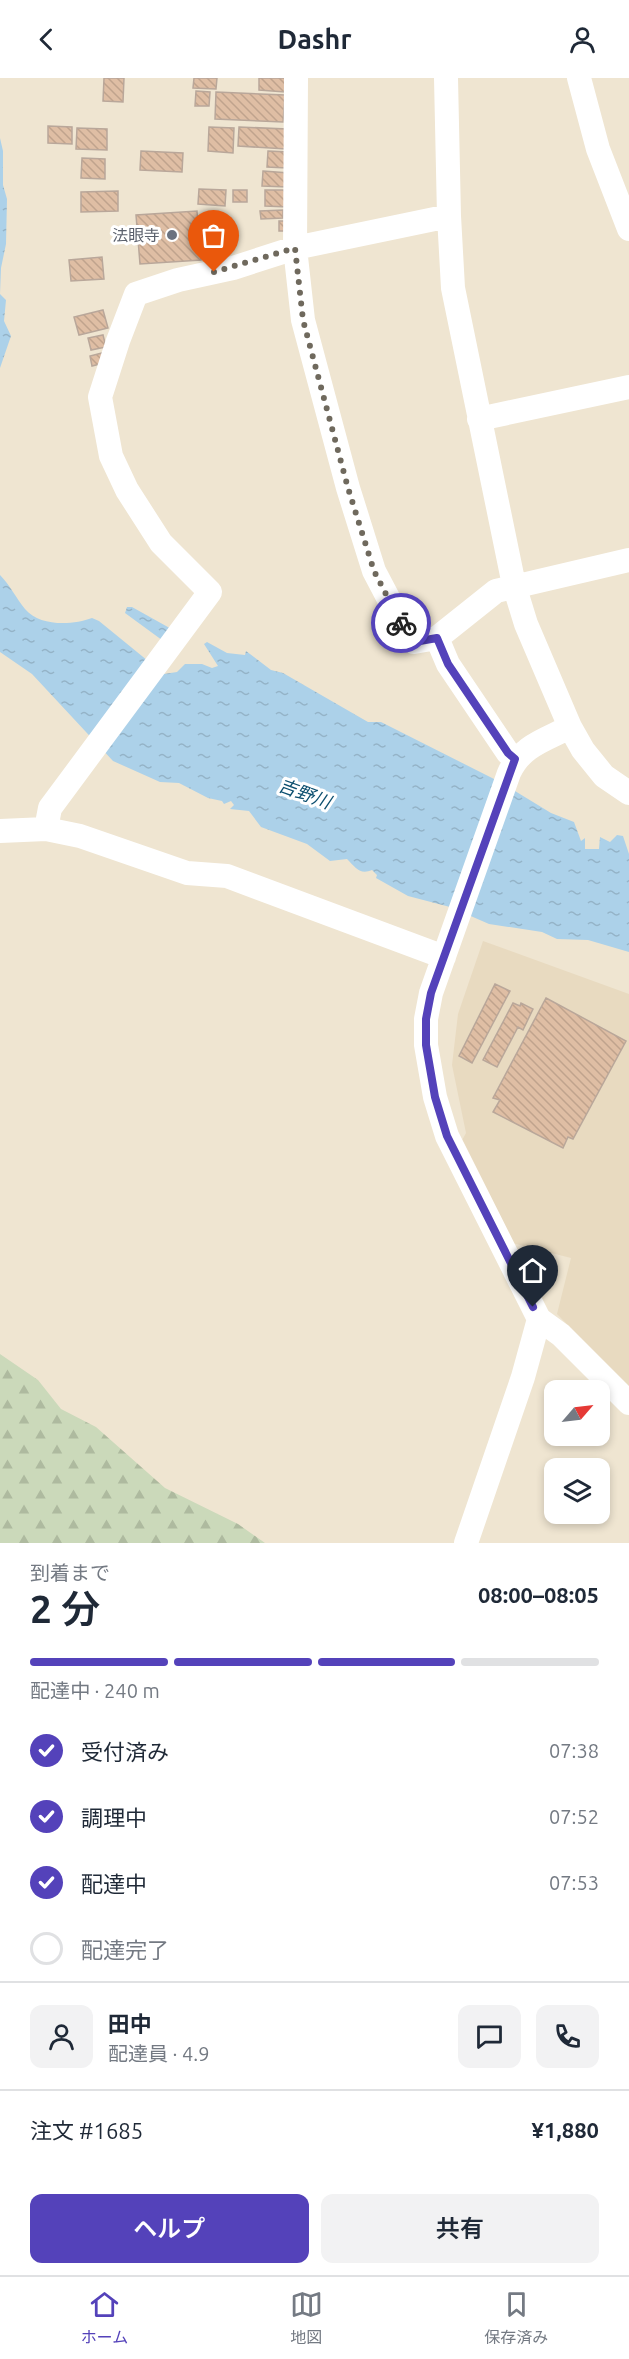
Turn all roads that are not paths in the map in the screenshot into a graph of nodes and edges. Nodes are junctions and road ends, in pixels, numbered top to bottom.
1 (296, 78) edge
2 (446, 78) edge
3 (579, 78) edge
4 (449, 216) junction
5 (629, 227) edge
6 (295, 248) junction
7 (629, 387) edge
8 (479, 419) junction
9 (629, 560) edge
10 (514, 585) junction
11 (437, 638) junction
12 (570, 727) junction
13 (512, 766) junction
14 (629, 794) edge
15 (46, 829) junction
16 (0, 831) edge
17 (448, 946) junction
18 (539, 1319) junction
19 (629, 1403) edge
20 (465, 1543) edge

1 - 6 street
2 - 4 street
3 - 5 street
4 - 6 street
4 - 8 street
6 - 11 street
6 - 15 street
7 - 8 street
8 - 10 street
9 - 10 street
10 - 11 street
10 - 12 street
11 - 13 street
12 - 13 street
12 - 14 street
13 - 17 street
15 - 16 street
15 - 17 street
17 - 18 street
18 - 19 street
18 - 20 street

